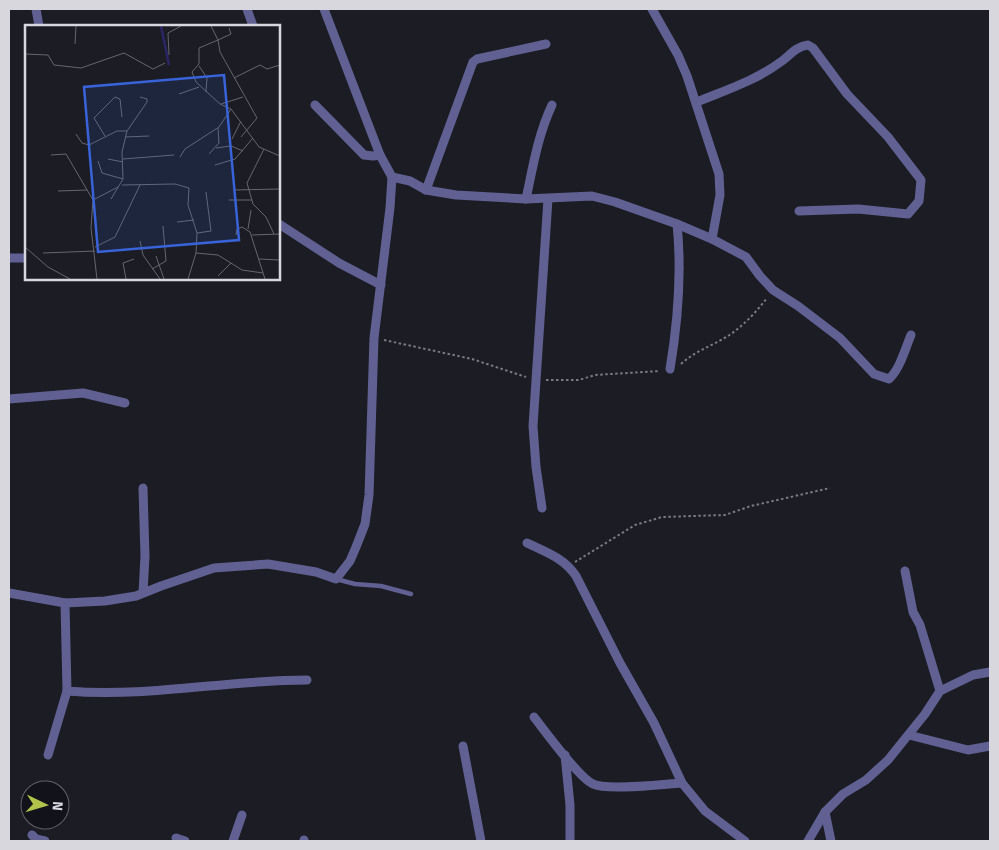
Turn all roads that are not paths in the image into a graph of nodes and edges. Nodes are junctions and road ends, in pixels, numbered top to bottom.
1 (36, 9) edge
2 (247, 9) edge
3 (324, 9) edge
4 (652, 9) edge
5 (39, 25) edge
6 (253, 25) edge
7 (546, 44) dead end
8 (697, 102) junction
9 (315, 105) dead end
10 (552, 105) dead end
11 (380, 155) junction
12 (392, 177) junction
13 (426, 190) junction
14 (526, 199) junction
15 (548, 199) junction
16 (799, 212) dead end
17 (677, 224) junction
18 (280, 225) edge
19 (712, 239) junction
20 (9, 258) edge
21 (25, 258) edge
22 (381, 285) junction
23 (911, 335) dead end
24 (670, 369) dead end
25 (9, 399) edge
26 (125, 402) dead end
27 (143, 488) dead end
28 (542, 508) dead end
29 (527, 543) dead end
30 (905, 571) dead end
31 (336, 579) junction
32 (9, 593) edge
33 (143, 593) junction
34 (411, 594) dead end
35 (64, 603) junction
36 (990, 672) edge
37 (306, 680) dead end
38 (67, 691) junction
39 (940, 691) junction
40 (534, 717) dead end
41 (909, 735) junction
42 (463, 746) dead end
43 (990, 746) edge
44 (564, 754) junction
45 (48, 756) dead end
46 (682, 783) junction
47 (825, 812) junction
48 (242, 815) dead end
49 (32, 835) dead end
50 (176, 838) dead end
51 (45, 841) edge
52 (185, 841) edge
53 (234, 841) edge
54 (481, 841) edge
55 (570, 841) edge
56 (745, 841) edge
57 (808, 841) edge
58 (831, 841) edge

1 - 5 street
2 - 6 street
3 - 11 street
4 - 8 street
7 - 13 street
8 - 16 street
8 - 19 street
9 - 11 street
10 - 14 street
11 - 12 street
12 - 13 street
12 - 22 street
13 - 14 street
14 - 15 street
15 - 17 street
15 - 28 street
17 - 19 street
17 - 24 street
18 - 22 street
19 - 23 street
20 - 21 street
22 - 31 street
25 - 26 street
27 - 33 street
29 - 46 street
30 - 39 street
31 - 33 street
31 - 34 lane
32 - 35 street
33 - 35 street
35 - 38 street
36 - 39 street
37 - 38 street
38 - 45 street
39 - 41 street
40 - 44 street
41 - 43 street
41 - 47 street
42 - 54 street
44 - 46 street
44 - 55 street
46 - 56 street
47 - 57 street
47 - 58 street
48 - 53 street
49 - 51 street
50 - 52 street

